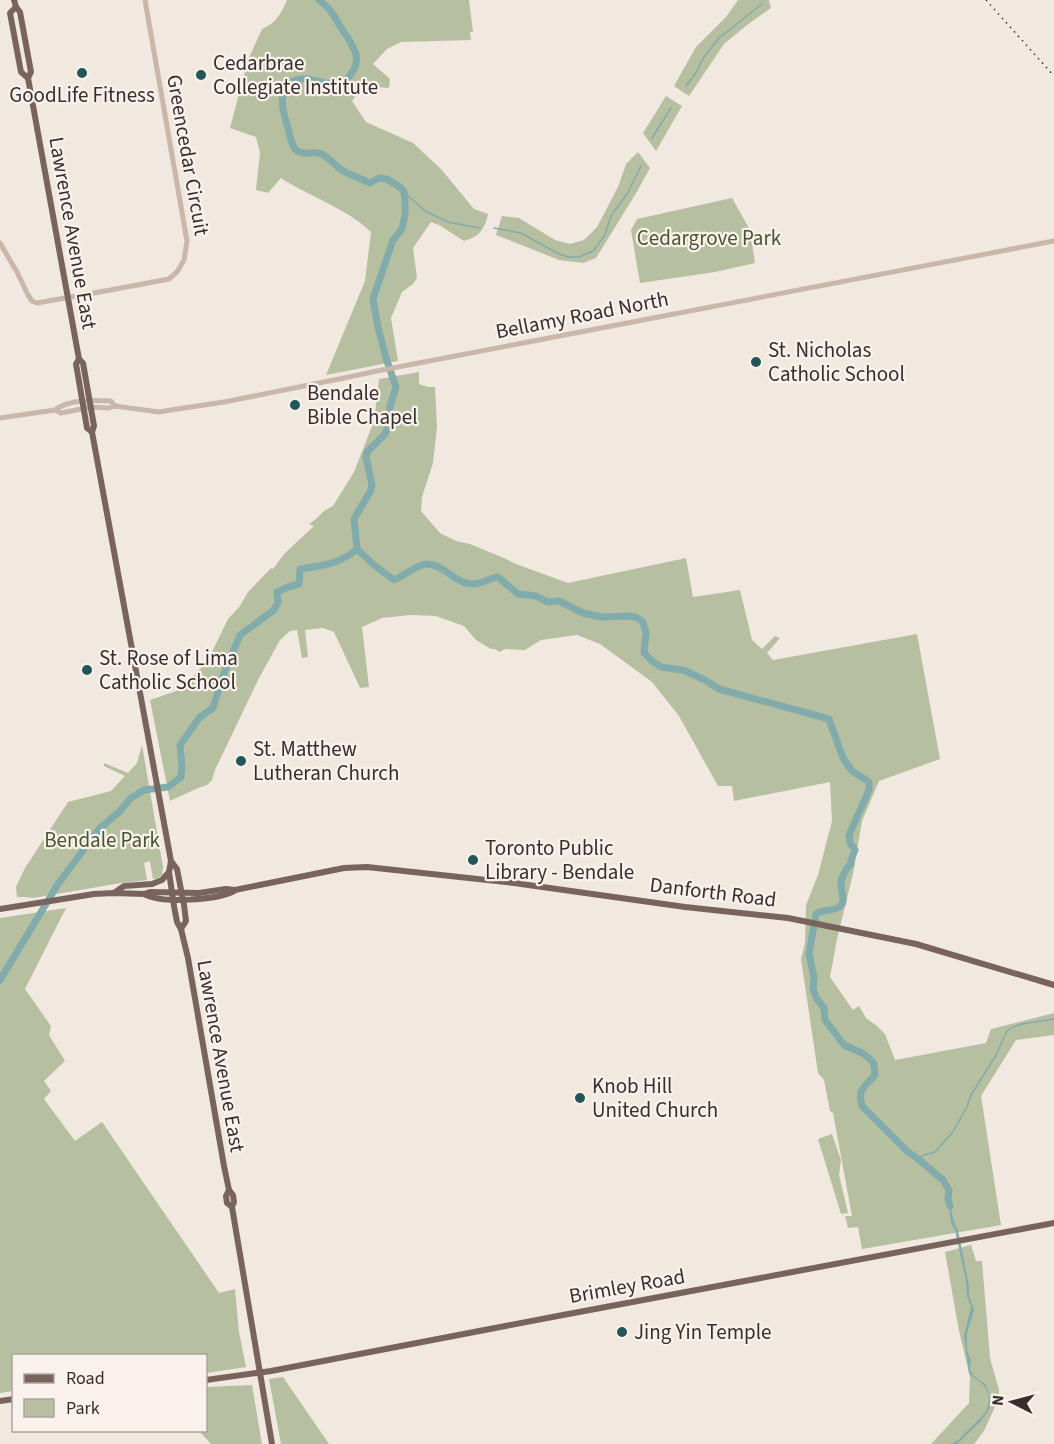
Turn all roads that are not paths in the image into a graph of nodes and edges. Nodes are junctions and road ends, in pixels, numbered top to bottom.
1 (145, 0) edge
2 (15, 4) edge
3 (1054, 241) edge
4 (0, 243) edge
5 (68, 298) junction
6 (87, 404) junction
7 (0, 418) edge
8 (171, 861) junction
9 (169, 872) junction
10 (114, 893) junction
11 (173, 896) junction
12 (182, 896) junction
13 (0, 909) edge
14 (182, 928) junction
15 (1054, 985) edge
16 (1054, 1223) edge
17 (260, 1373) junction
18 (207, 1380) edge
19 (273, 1444) edge

1 - 5 street, Greencedar Circuit
2 - 5 main road, Lawrence Avenue East
3 - 6 street, Bellamy Road North
4 - 5 street, Greencedar Circuit
5 - 6 main road, Lawrence Avenue East
6 - 7 street
6 - 8 main road, Lawrence Avenue East
8 - 9 main road, Lawrence Avenue East
8 - 12 main road, Lawrence Avenue East
9 - 10 main road
9 - 11 main road, Lawrence Avenue East
10 - 11 main road, Danforth Road
10 - 13 main road
11 - 12 main road, Danforth Road
11 - 14 main road, Lawrence Avenue East
12 - 14 main road, Lawrence Avenue East
12 - 15 main road, Danforth Road
14 - 17 main road, Lawrence Avenue East
16 - 17 main road, Brimley Road
17 - 18 main road, Brimley Road
17 - 19 main road, Lawrence Avenue East

